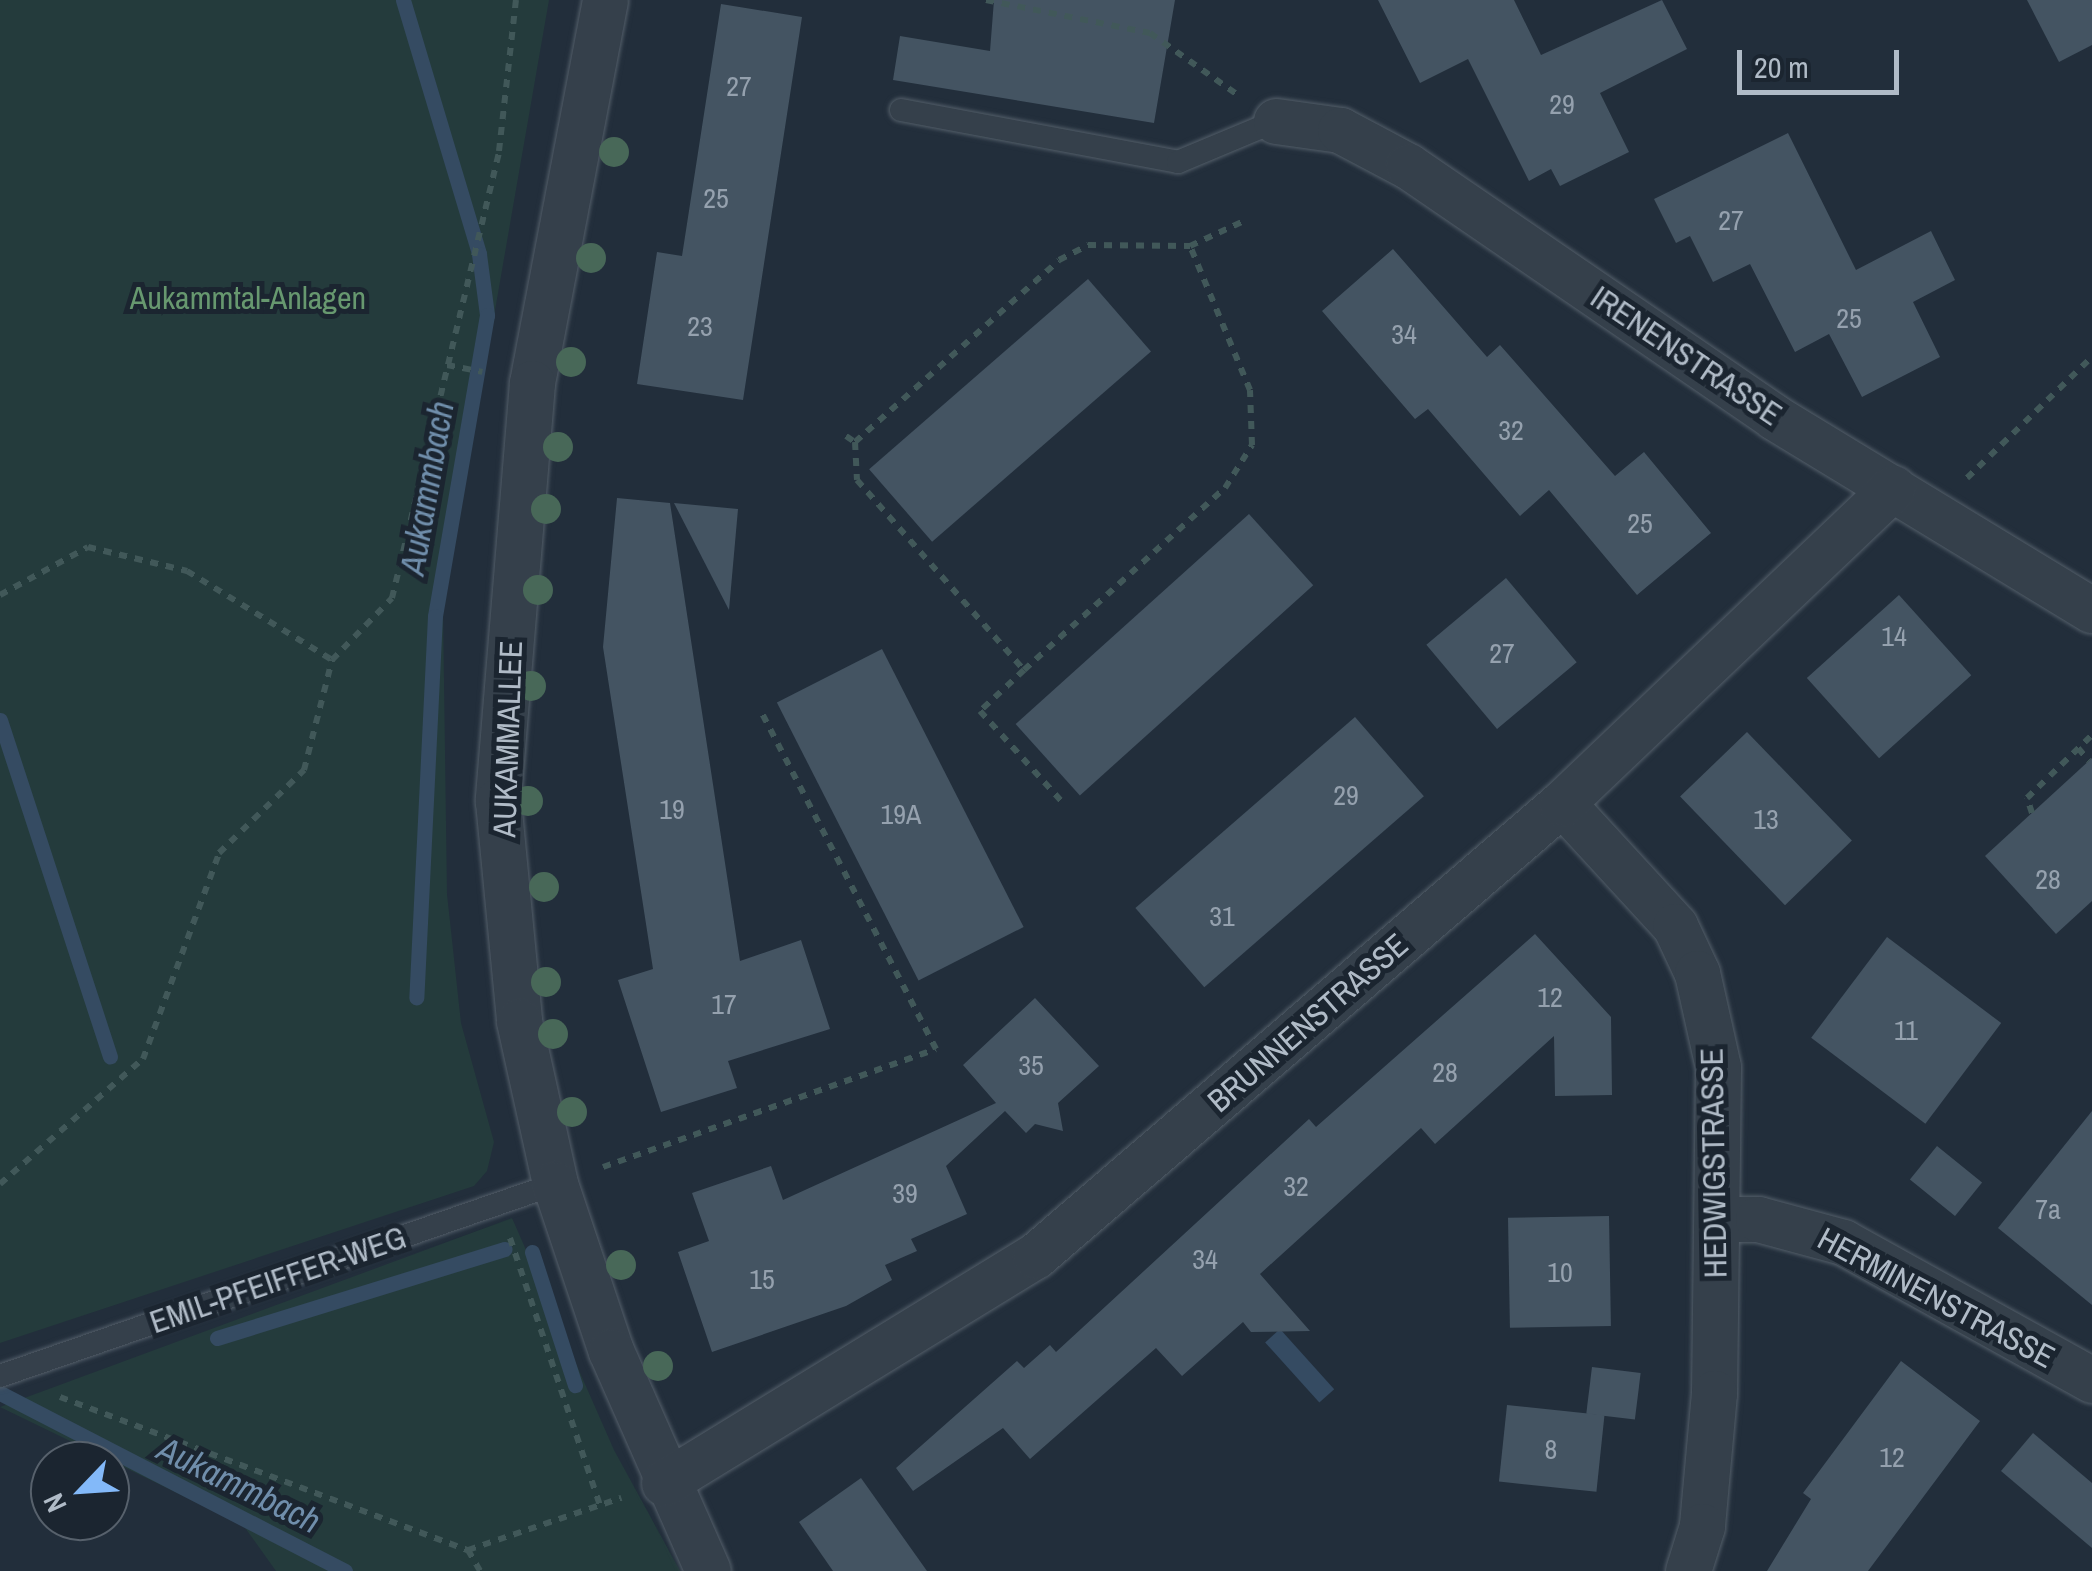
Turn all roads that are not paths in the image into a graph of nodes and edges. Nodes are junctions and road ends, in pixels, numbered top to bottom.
1 (605, 0) edge
2 (900, 110) dead end
3 (1276, 122) joint
4 (1893, 488) junction
5 (2092, 610) edge
6 (1562, 803) junction
7 (555, 1184) junction
8 (1717, 1219) junction
9 (2, 1376) edge
10 (2092, 1380) edge
11 (664, 1483) junction
12 (708, 1571) edge
13 (1688, 1571) edge

1 - 7 street, AUKAMMALLEE
2 - 3 lane
3 - 4 street, IRENENSTRASSE
4 - 5 street, IRENENSTRASSE
4 - 6 street, BRUNNENSTRASSE
6 - 8 street, HEDWIGSTRASSE
6 - 11 street, BRUNNENSTRASSE
7 - 9 lane, EMIL-PFEIFFER-WEG
7 - 11 street, AUKAMMALLEE
8 - 10 street, HERMINENSTRASSE
8 - 13 street, HEDWIGSTRASSE
11 - 12 street, AUKAMMALLEE

